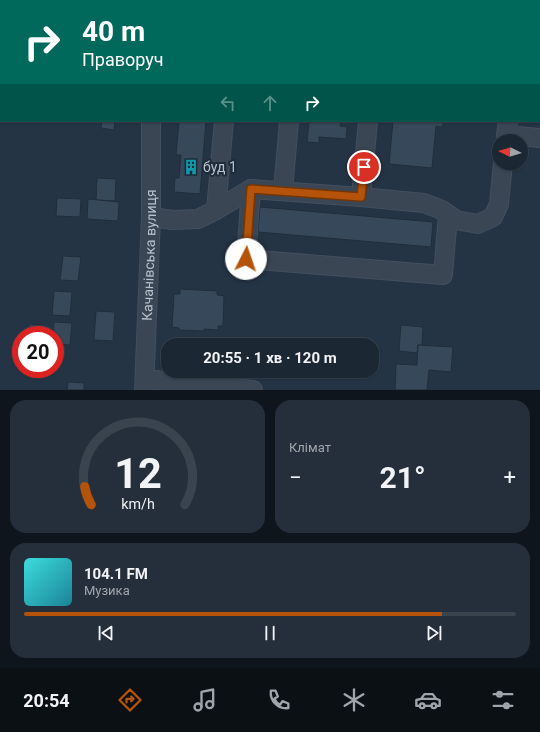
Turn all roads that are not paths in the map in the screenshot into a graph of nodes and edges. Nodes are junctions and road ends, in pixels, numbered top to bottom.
1 (151, 122) edge
2 (224, 122) edge
3 (289, 122) edge
4 (368, 122) edge
5 (506, 132) edge
6 (540, 138) edge
7 (502, 170) edge
8 (251, 189) junction
9 (282, 191) junction
10 (361, 197) junction
11 (216, 210) junction
12 (448, 214) junction
13 (151, 217) junction
14 (144, 384) edge
15 (253, 390) edge

1 - 13 street, Качанівська вулиця
2 - 11 street
3 - 9 street
4 - 10 street
5 - 6 street
7 - 12 street
8 - 9 street
8 - 11 street
8 - 12 street
9 - 10 street
10 - 12 street
11 - 13 street
13 - 14 street, Качанівська вулиця
14 - 15 street

